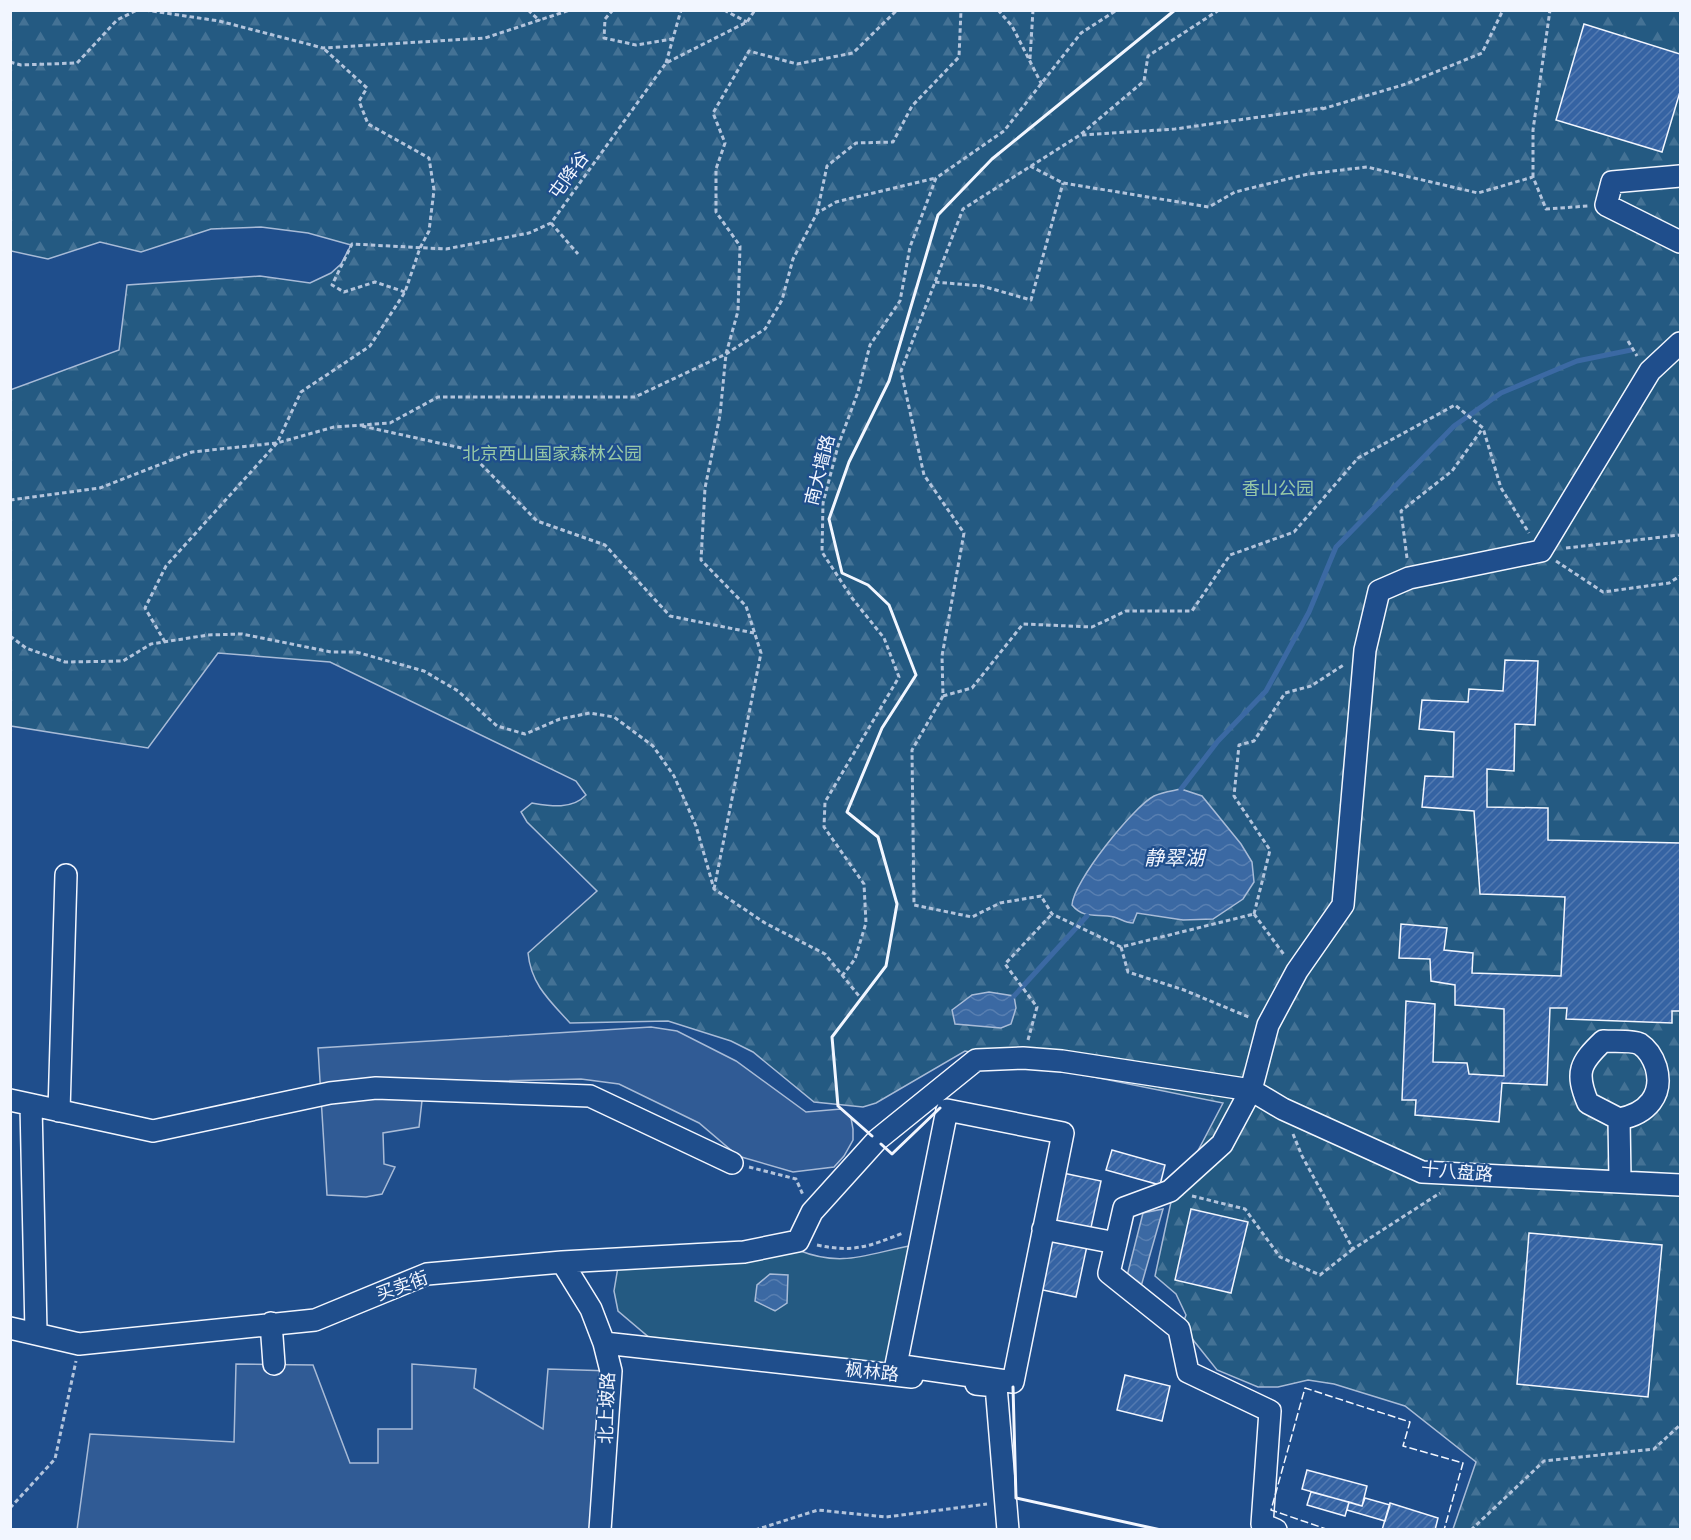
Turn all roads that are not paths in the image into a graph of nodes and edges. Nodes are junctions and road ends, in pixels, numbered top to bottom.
1 (1680, 176) edge
2 (1680, 242) edge
3 (1680, 343) edge
4 (66, 875) dead end
5 (1251, 1090) junction
6 (10, 1100) edge
7 (31, 1105) junction
8 (59, 1111) junction
9 (1619, 1119) dead end
10 (732, 1163) road end
11 (1620, 1180) junction
12 (1680, 1185) edge
13 (1044, 1229) junction
14 (1116, 1243) junction
15 (562, 1262) junction
16 (271, 1323) junction
17 (10, 1328) edge
18 (36, 1332) junction
19 (604, 1342) junction
20 (274, 1364) dead end
21 (600, 1530) edge
22 (1008, 1530) edge
23 (1276, 1530) edge

1 - 2 street
3 - 5 street
4 - 8 street
5 - 11 street, 十八盘路
5 - 14 street
5 - 15 street, 买卖街
6 - 7 street
7 - 8 street
7 - 18 street
8 - 10 street
9 - 11 street
11 - 12 street, 十八盘路
13 - 13 street
13 - 14 street
14 - 23 street
15 - 16 street, 买卖街
15 - 19 street, 北上坡路
16 - 18 street, 买卖街
16 - 20 street
17 - 18 street, 买卖街
19 - 21 street, 北上坡路
19 - 22 street, 枫林路

